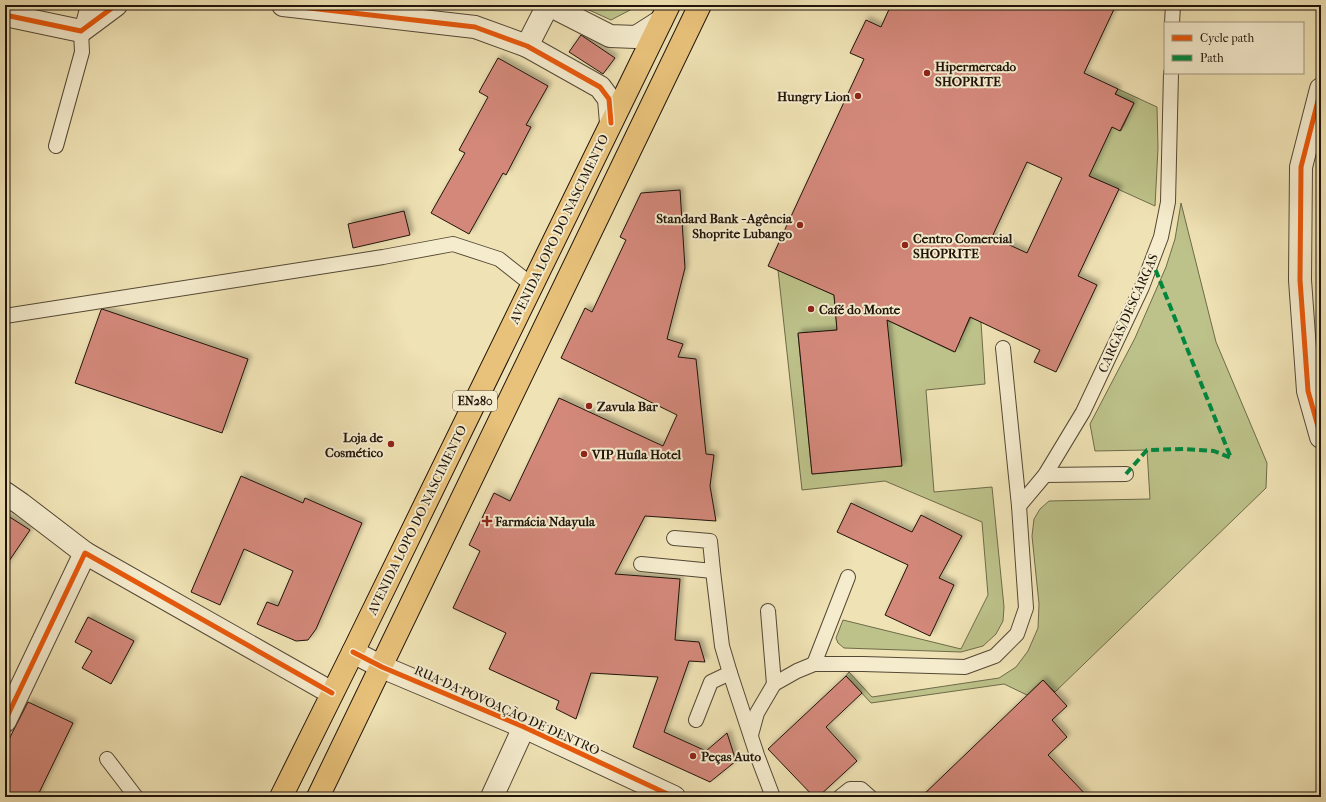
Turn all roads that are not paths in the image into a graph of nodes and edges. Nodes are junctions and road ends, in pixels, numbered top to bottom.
1 (88, 5) edge
2 (116, 5) edge
3 (283, 5) edge
4 (548, 5) edge
5 (700, 5) edge
6 (1173, 5) edge
7 (665, 13) edge
8 (5, 15) edge
9 (1172, 22) edge
10 (81, 31) junction
11 (527, 46) junction
12 (1170, 74) edge
13 (1321, 89) edge
14 (611, 123) junction
15 (56, 146) dead end
16 (532, 285) junction
17 (5, 316) edge
18 (1003, 348) dead end
19 (1321, 437) edge
20 (1126, 474) dead end
21 (1045, 475) junction
22 (5, 493) edge
23 (1019, 506) junction
24 (674, 538) dead end
25 (86, 553) junction
26 (641, 564) dead end
27 (713, 571) junction
28 (848, 577) dead end
29 (768, 611) dead end
30 (353, 652) junction
31 (814, 664) junction
32 (382, 667) junction
33 (730, 673) junction
34 (774, 684) junction
35 (332, 693) junction
36 (696, 720) dead end
37 (5, 721) edge
38 (524, 727) junction
39 (751, 735) junction
40 (107, 759) dead end
41 (136, 797) edge
42 (281, 797) edge
43 (318, 797) edge
44 (492, 797) edge
45 (674, 797) edge
46 (773, 797) edge
47 (840, 797) edge
48 (870, 797) edge

1 - 10 lane
2 - 10 street
3 - 11 street
4 - 7 street
4 - 11 street
5 - 32 main road, EN280
6 - 9 lane
7 - 14 main road, AVENIDA LOPO DO NASCIMENTO / EN280
8 - 10 street
10 - 15 lane
11 - 14 street
12 - 21 lane, CARGAS/DESCARGAS
13 - 19 street
14 - 16 main road, AVENIDA LOPO DO NASCIMENTO / EN280
16 - 17 lane
16 - 30 main road, AVENIDA LOPO DO NASCIMENTO / EN280
18 - 23 lane
20 - 21 lane
21 - 23 lane, CARGAS/DESCARGAS
22 - 25 street
23 - 31 lane
24 - 27 lane
25 - 35 street
25 - 37 street
26 - 27 lane
27 - 33 lane
28 - 31 lane
29 - 34 lane
30 - 32 street, RUA DA POVOAÇÃO DE DENTRO
30 - 35 main road, AVENIDA LOPO DO NASCIMENTO / EN280
31 - 34 lane
32 - 38 street, RUA DA POVOAÇÃO DE DENTRO
32 - 43 main road, EN280
33 - 36 lane
33 - 39 lane
34 - 39 lane
35 - 42 main road, AVENIDA LOPO DO NASCIMENTO / EN280
38 - 44 street
38 - 45 street, RUA DA POVOAÇÃO DE DENTRO
39 - 46 lane
40 - 41 lane
47 - 48 lane

